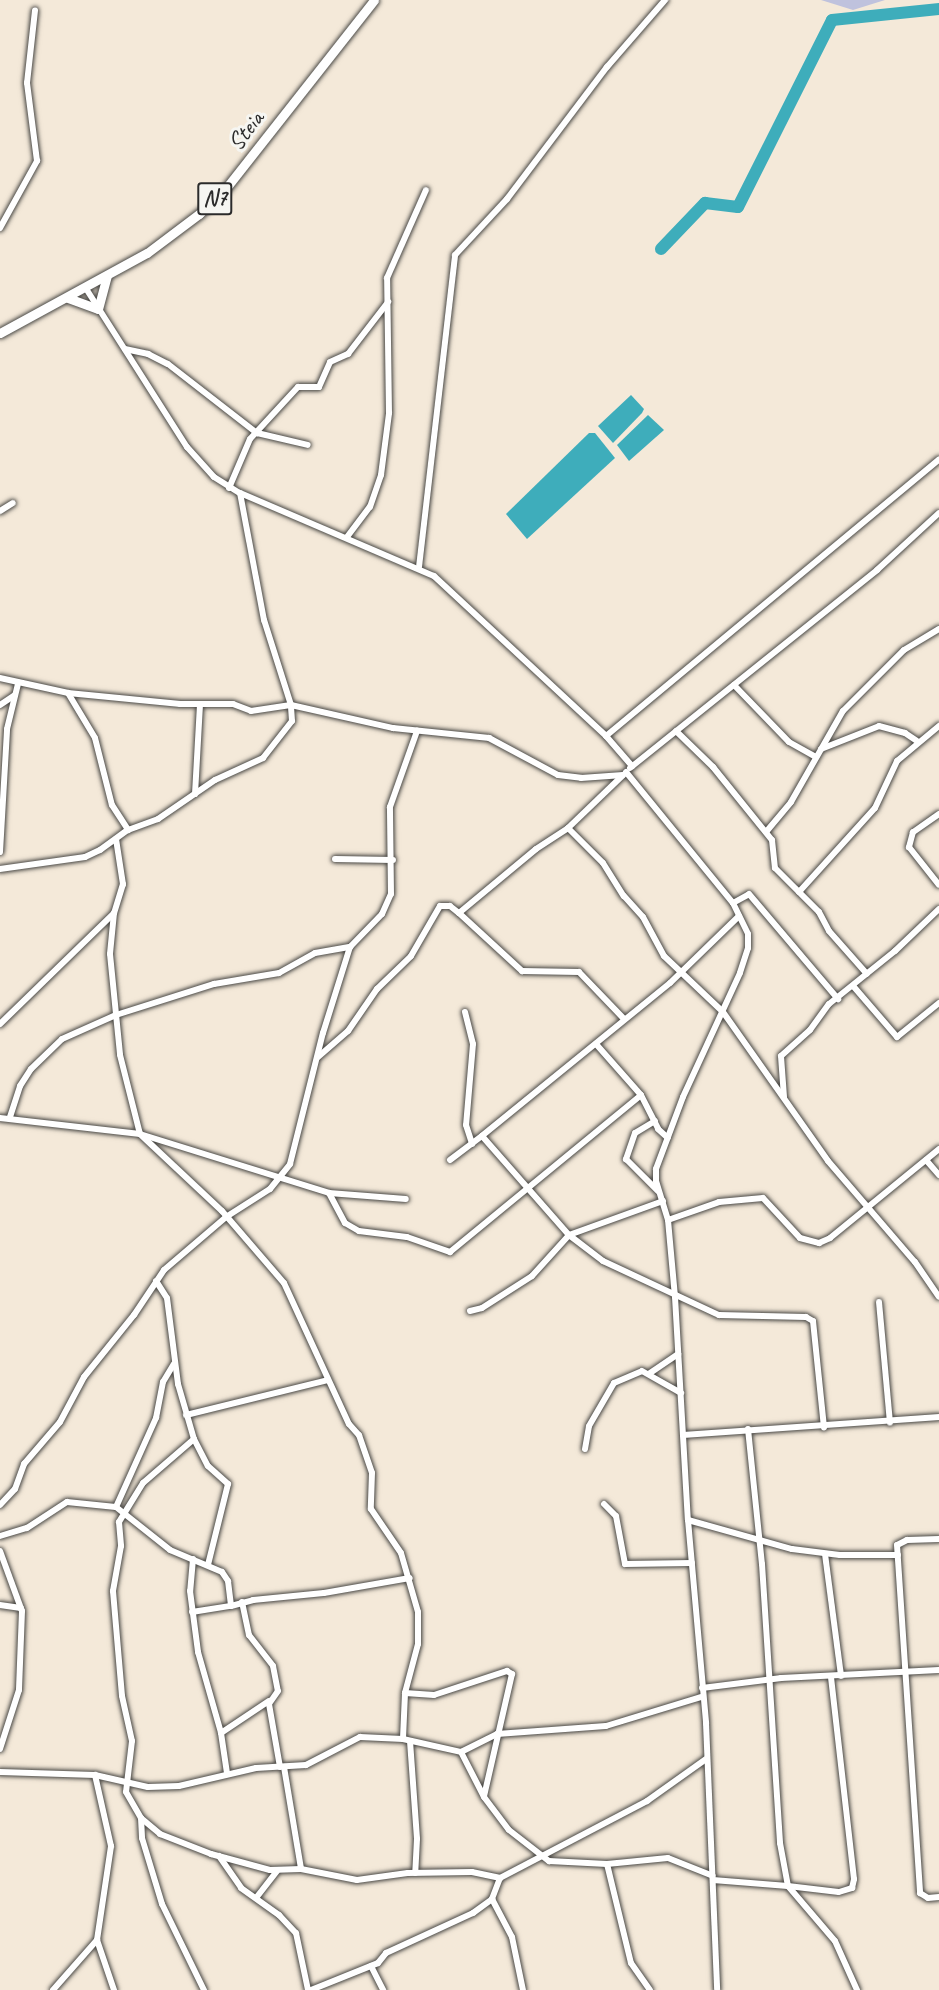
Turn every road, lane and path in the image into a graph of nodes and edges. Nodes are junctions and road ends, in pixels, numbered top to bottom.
1 (374, 0) edge
2 (665, 0) edge
3 (35, 10) dead end
4 (426, 190) dead end
5 (0, 228) edge
6 (107, 275) junction
7 (85, 287) junction
8 (68, 298) junction
9 (388, 302) junction
10 (98, 309) junction
11 (0, 333) edge
12 (125, 350) junction
13 (257, 433) junction
14 (308, 445) dead end
15 (939, 460) edge
16 (229, 488) junction
17 (240, 493) junction
18 (13, 503) dead end
19 (0, 511) edge
20 (939, 513) edge
21 (347, 537) junction
22 (419, 567) junction
23 (939, 629) edge
24 (0, 678) edge
25 (18, 684) junction
26 (734, 685) junction
27 (68, 693) junction
28 (15, 695) junction
29 (200, 704) junction
30 (0, 705) edge
31 (291, 705) junction
32 (939, 726) edge
33 (417, 731) junction
34 (676, 731) junction
35 (606, 736) junction
36 (917, 741) junction
37 (821, 749) junction
38 (816, 757) junction
39 (632, 766) junction
40 (624, 773) junction
41 (195, 794) junction
42 (939, 814) edge
43 (568, 828) junction
44 (128, 830) junction
45 (766, 832) junction
46 (116, 839) junction
47 (0, 852) edge
48 (335, 859) dead end
49 (393, 860) junction
50 (0, 869) edge
51 (939, 885) edge
52 (799, 892) junction
53 (733, 903) junction
54 (939, 909) edge
55 (114, 913) junction
56 (459, 913) junction
57 (739, 915) junction
58 (350, 947) junction
59 (680, 972) junction
60 (867, 974) junction
61 (854, 987) junction
62 (837, 999) junction
63 (939, 1003) edge
64 (465, 1012) dead end
65 (723, 1012) junction
66 (116, 1015) junction
67 (624, 1019) junction
68 (0, 1024) edge
69 (596, 1044) junction
70 (318, 1057) junction
71 (641, 1095) junction
72 (784, 1097) junction
73 (10, 1117) junction
74 (0, 1118) edge
75 (655, 1121) junction
76 (140, 1134) junction
77 (482, 1136) junction
78 (668, 1138) junction
79 (472, 1143) junction
80 (939, 1149) edge
81 (450, 1160) dead end
82 (926, 1160) junction
83 (939, 1175) edge
84 (278, 1178) junction
85 (529, 1190) junction
86 (658, 1191) junction
87 (329, 1193) junction
88 (406, 1199) dead end
89 (663, 1201) junction
90 (867, 1208) junction
91 (226, 1217) junction
92 (669, 1220) junction
93 (569, 1235) junction
94 (156, 1281) junction
95 (675, 1297) junction
96 (939, 1298) edge
97 (879, 1302) dead end
98 (470, 1311) dead end
99 (678, 1354) junction
100 (174, 1363) junction
101 (651, 1373) junction
102 (328, 1380) junction
103 (681, 1393) junction
104 (186, 1415) junction
105 (939, 1417) edge
106 (890, 1422) junction
107 (824, 1427) junction
108 (747, 1429) junction
109 (683, 1435) junction
110 (194, 1440) junction
111 (585, 1449) dead end
112 (604, 1504) dead end
113 (0, 1505) edge
114 (116, 1507) junction
115 (125, 1514) junction
116 (688, 1520) junction
117 (0, 1536) edge
118 (939, 1539) edge
119 (758, 1540) junction
120 (0, 1551) edge
121 (825, 1554) junction
122 (898, 1555) junction
123 (193, 1559) junction
124 (692, 1563) junction
125 (208, 1565) junction
126 (410, 1578) junction
127 (242, 1602) junction
128 (0, 1605) edge
129 (231, 1606) junction
130 (21, 1608) junction
131 (192, 1612) junction
132 (939, 1670) edge
133 (903, 1672) junction
134 (831, 1676) junction
135 (841, 1676) junction
136 (769, 1681) junction
137 (702, 1688) junction
138 (405, 1693) junction
139 (701, 1696) junction
140 (269, 1701) junction
141 (221, 1733) junction
142 (497, 1734) junction
143 (406, 1740) junction
144 (0, 1749) edge
145 (461, 1752) junction
146 (706, 1759) junction
147 (282, 1767) junction
148 (0, 1772) edge
149 (227, 1773) junction
150 (95, 1775) junction
151 (127, 1784) junction
152 (484, 1797) junction
153 (141, 1818) junction
154 (219, 1856) junction
155 (541, 1857) junction
156 (607, 1864) junction
157 (301, 1869) junction
158 (278, 1871) junction
159 (414, 1873) junction
160 (501, 1878) junction
161 (713, 1878) junction
162 (788, 1886) junction
163 (939, 1897) edge
164 (256, 1898) junction
165 (492, 1899) junction
166 (97, 1941) junction
167 (371, 1966) junction
168 (53, 1990) edge
169 (114, 1990) edge
170 (204, 1990) edge
171 (310, 1990) edge
172 (382, 1990) edge
173 (523, 1990) edge
174 (650, 1990) edge
175 (717, 1990) edge
176 (857, 1990) edge

1 - 6 main road, Steia / N7
2 - 22 street
3 - 5 street
4 - 9 street
6 - 7 main road, Steia / N7
6 - 10 main road
7 - 8 main road, Steia / N7
7 - 10 street
8 - 10 main road
8 - 11 main road, Steia / N7
9 - 13 street
9 - 21 street
10 - 12 street
12 - 13 street
12 - 16 street
13 - 14 street
13 - 16 street
15 - 35 street
16 - 17 street
17 - 21 street
17 - 31 street
18 - 19 street
20 - 26 street
21 - 22 street
22 - 35 street
23 - 37 street
24 - 25 street
25 - 27 street
25 - 28 street
26 - 34 street
26 - 38 street
27 - 29 street
27 - 44 street
28 - 30 street
28 - 47 street
29 - 31 street
29 - 41 street
31 - 33 street
31 - 41 street
32 - 36 street
33 - 40 street
33 - 49 street
34 - 39 street
34 - 45 street
35 - 39 street
36 - 37 street
36 - 52 street
37 - 38 street
38 - 45 street
39 - 40 street
40 - 43 street
40 - 53 street
41 - 44 street
42 - 51 street
43 - 56 street
43 - 59 street
44 - 46 street
45 - 52 street
46 - 50 street
46 - 55 street
48 - 49 street
49 - 58 street
52 - 60 street
53 - 57 street
53 - 62 street
54 - 60 street
55 - 66 street
55 - 68 street
56 - 67 street
56 - 70 street
57 - 59 street
57 - 65 street
58 - 66 street
58 - 70 street
59 - 65 street
59 - 67 street
60 - 61 street
61 - 62 street
61 - 63 street
62 - 72 street
64 - 79 street
65 - 72 street
65 - 78 street
66 - 73 street
66 - 76 street
67 - 69 street
69 - 71 street
69 - 77 street
70 - 84 street
71 - 75 street
71 - 85 street
72 - 90 street
73 - 74 street
73 - 76 street
75 - 78 street
75 - 86 street
76 - 84 street
76 - 91 street
77 - 79 street
77 - 85 street
78 - 86 street
79 - 81 street
80 - 82 street
82 - 83 street
82 - 90 street
84 - 87 street
84 - 91 street
85 - 87 street
85 - 93 street
86 - 89 street
87 - 88 street
89 - 92 street
89 - 93 street
90 - 92 street
90 - 96 street
91 - 94 street
91 - 102 street
92 - 95 street
93 - 95 street
93 - 98 street
94 - 100 street
94 - 113 street
95 - 99 street
95 - 107 street
97 - 106 street
99 - 101 street
99 - 103 street
100 - 104 street
100 - 114 street
101 - 103 street
101 - 111 street
102 - 104 street
102 - 126 street
103 - 109 street
104 - 110 street
105 - 106 street
106 - 107 street
107 - 108 street
108 - 109 street
108 - 119 street
109 - 116 street
110 - 115 street
110 - 125 street
112 - 124 street
114 - 115 street
114 - 117 street
115 - 123 street
115 - 151 street
116 - 119 street
116 - 124 street
118 - 122 street
119 - 121 street
119 - 136 street
120 - 130 street
121 - 122 street
121 - 135 street
122 - 133 street
123 - 125 street
123 - 131 street
124 - 137 street
125 - 129 street
126 - 127 street
126 - 138 street
127 - 129 street
127 - 140 street
128 - 130 street
129 - 131 street
130 - 144 street
131 - 141 street
132 - 133 street
133 - 135 street
133 - 163 street
134 - 135 street
134 - 136 street
134 - 162 street
136 - 137 street
136 - 162 street
137 - 139 street
138 - 142 street
138 - 143 street
139 - 142 street
139 - 146 street
140 - 141 street
140 - 147 street
141 - 149 street
142 - 145 street
142 - 152 street
143 - 145 street
143 - 147 street
143 - 159 street
145 - 152 street
146 - 155 street
146 - 161 street
147 - 149 street
147 - 157 street
148 - 150 street
149 - 151 street
150 - 151 street
150 - 166 street
151 - 153 street
152 - 155 street
153 - 154 street
153 - 170 street
154 - 158 street
154 - 164 street
155 - 156 street
155 - 160 street
156 - 161 street
156 - 174 street
157 - 158 street
157 - 159 street
158 - 164 street
159 - 160 street
160 - 165 street
161 - 162 street
161 - 175 street
162 - 176 street
164 - 171 street
165 - 167 street
165 - 173 street
166 - 168 street
166 - 169 street
167 - 171 street
167 - 172 street

